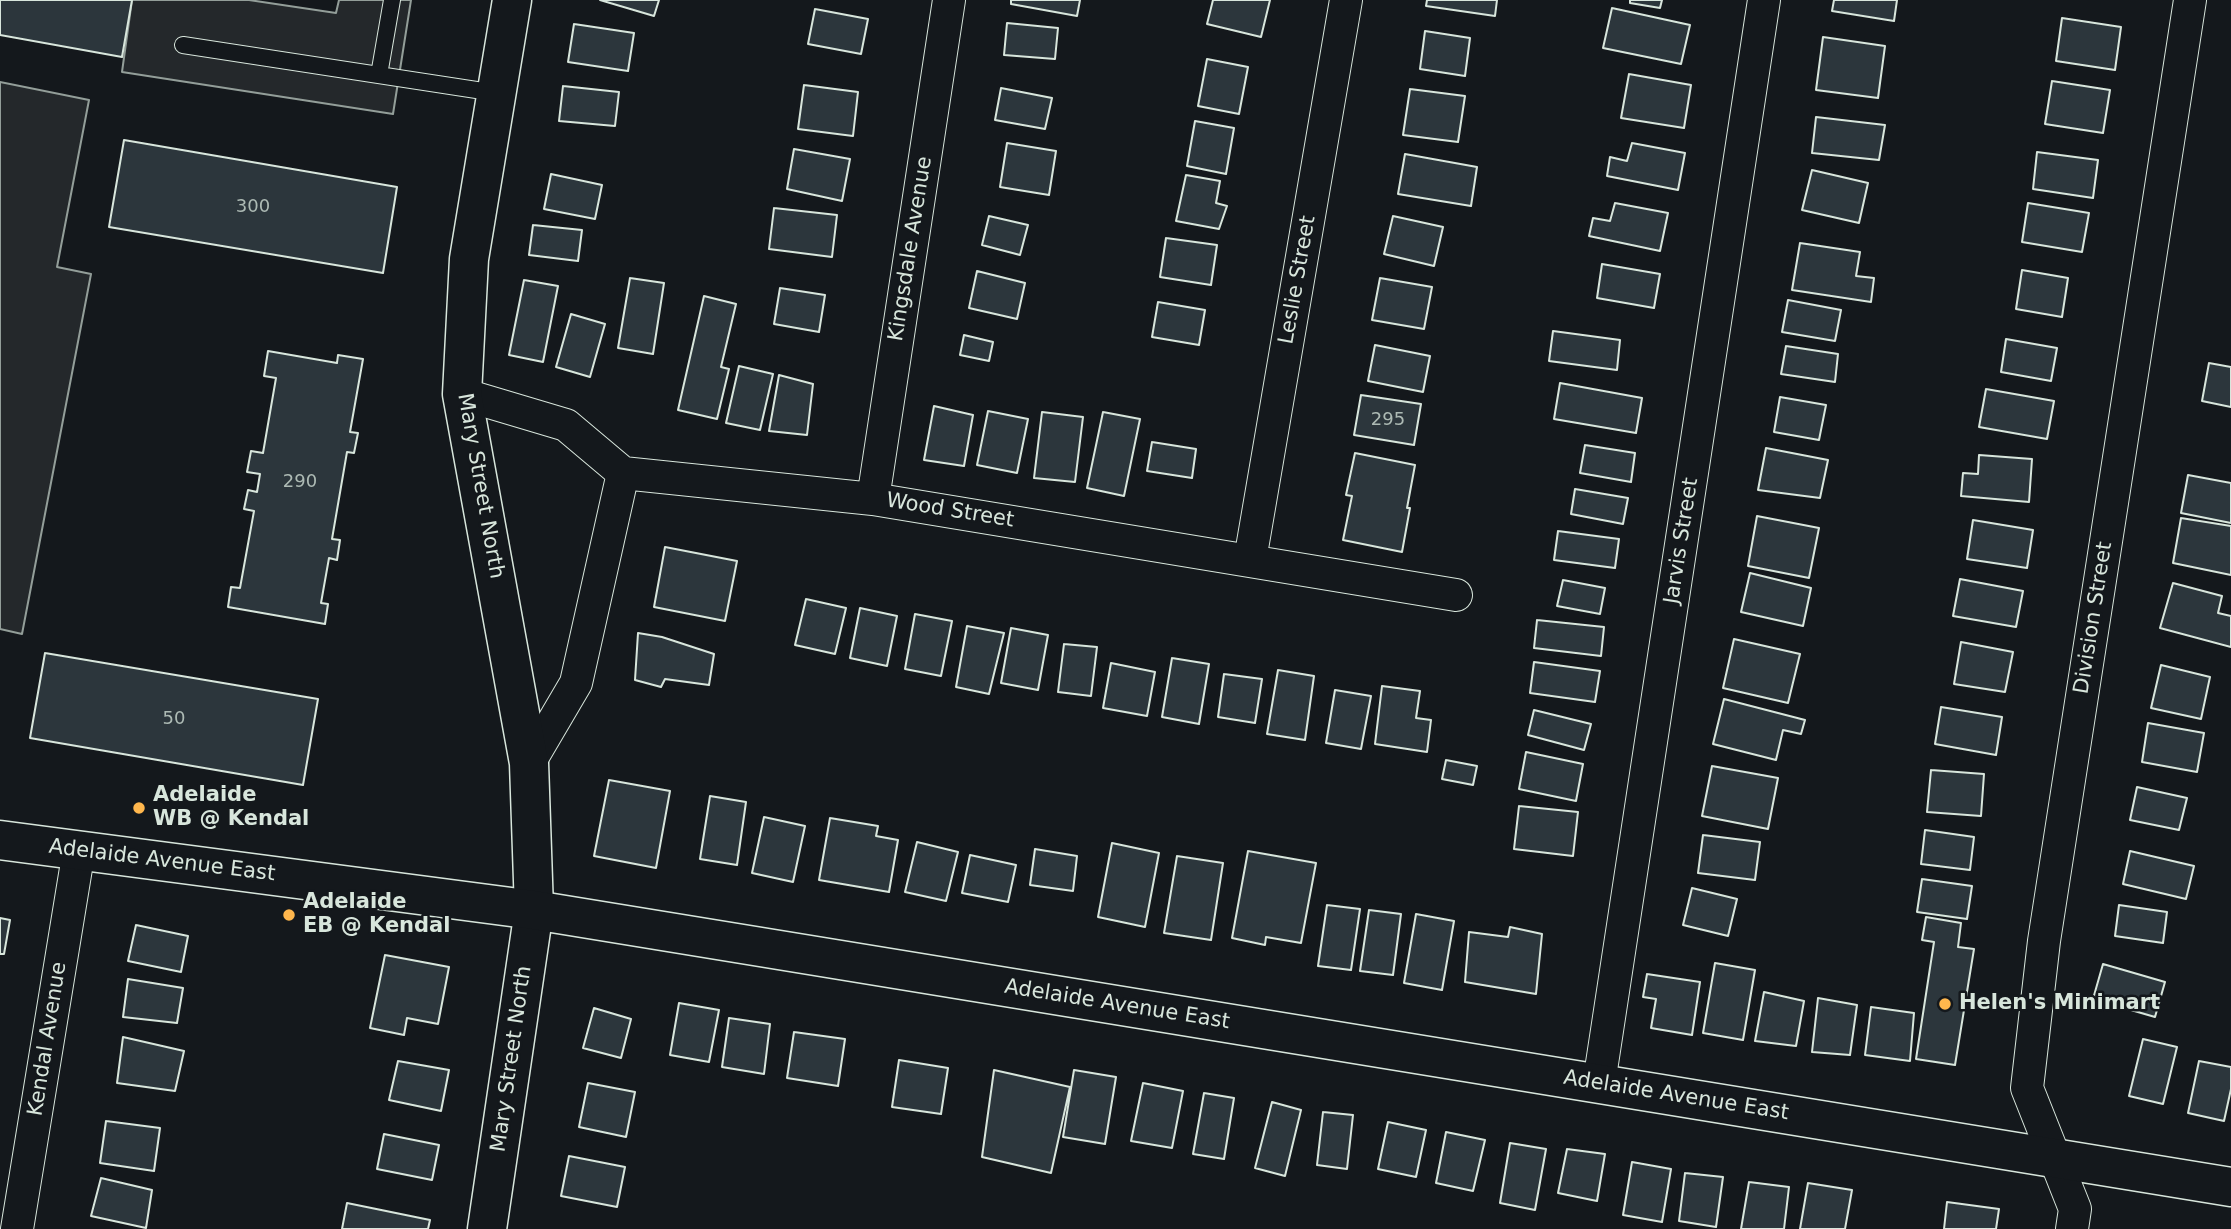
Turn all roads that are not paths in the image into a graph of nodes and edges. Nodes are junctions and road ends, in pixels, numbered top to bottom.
1 (392, 0) edge
2 (512, 0) edge
3 (949, 0) edge
4 (1346, 0) edge
5 (1765, 0) edge
6 (2190, 0) edge
7 (183, 44) dead end
8 (379, 75) junction
9 (496, 93) junction
10 (462, 394) junction
11 (624, 473) junction
12 (873, 499) junction
13 (1250, 560) junction
14 (1457, 595) dead end
15 (529, 763) junction
16 (0, 840) edge
17 (79, 850) junction
18 (534, 910) junction
19 (1599, 1083) junction
20 (2056, 1158) junction
21 (2231, 1187) edge
22 (17, 1229) edge
23 (487, 1229) edge
24 (2072, 1229) edge

1 - 8 lane
2 - 9 main road, Mary Street North
3 - 12 street, Kingsdale Avenue
4 - 13 street, Leslie Street
5 - 19 street, Jarvis Street
6 - 20 street, Division Street
7 - 8 lane
8 - 9 lane
9 - 10 main road, Mary Street North
10 - 11 street
10 - 15 main road, Mary Street North
11 - 12 street, Wood Street
11 - 15 street
12 - 13 street, Wood Street
13 - 14 street, Wood Street
15 - 18 main road, Mary Street North
16 - 17 main road, Adelaide Avenue East
17 - 18 main road, Adelaide Avenue East
17 - 22 street, Kendal Avenue
18 - 19 main road, Adelaide Avenue East
18 - 23 main road, Mary Street North
19 - 20 main road, Adelaide Avenue East
20 - 21 main road, Adelaide Avenue East
20 - 24 street, Division Street

